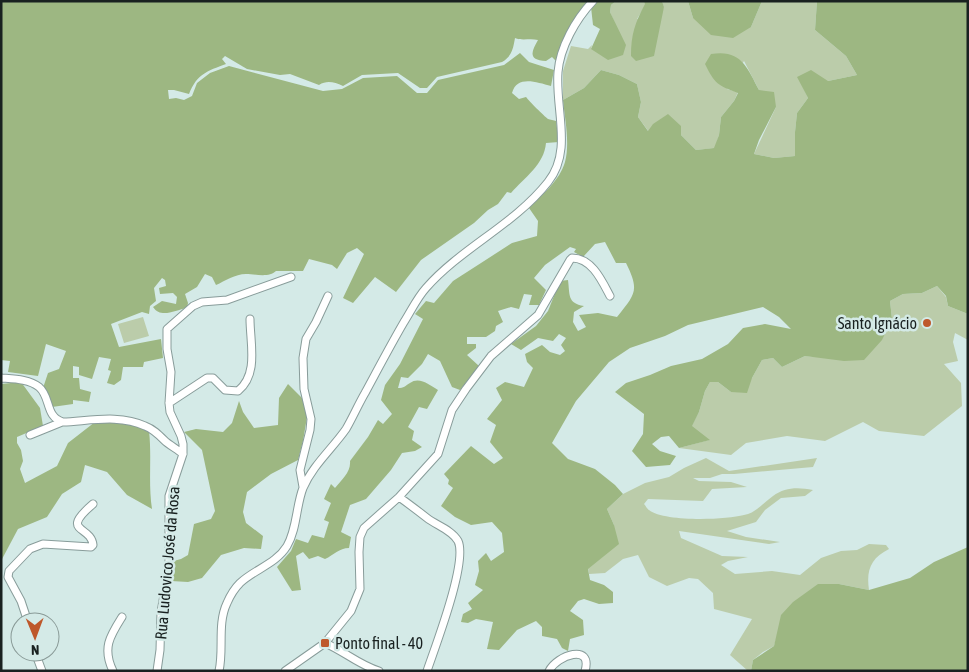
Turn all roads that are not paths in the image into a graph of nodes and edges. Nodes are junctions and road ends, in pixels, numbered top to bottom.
1 (593, 1) edge
2 (292, 277) dead end
3 (328, 296) dead end
4 (610, 296) dead end
5 (250, 319) dead end
6 (1, 378) edge
7 (169, 403) junction
8 (62, 422) junction
9 (30, 435) dead end
10 (183, 454) junction
11 (304, 488) junction
12 (399, 497) junction
13 (93, 504) dead end
14 (25, 612) edge
15 (122, 617) dead end
16 (325, 643) junction
17 (113, 671) edge
18 (157, 671) edge
19 (220, 671) edge
20 (285, 671) edge
21 (379, 671) edge
22 (427, 671) edge
23 (549, 671) edge
24 (585, 671) edge

1 - 11 street
2 - 7 street, Rua Ludovico José da Rosa
3 - 11 street
4 - 12 street
5 - 7 street
6 - 8 street
7 - 10 street, Rua Ludovico José da Rosa
8 - 9 street
8 - 10 street
10 - 18 street, Rua Ludovico José da Rosa
11 - 19 street
12 - 16 street
12 - 22 street
13 - 14 street
15 - 17 street
16 - 20 street
16 - 21 street
23 - 24 street

